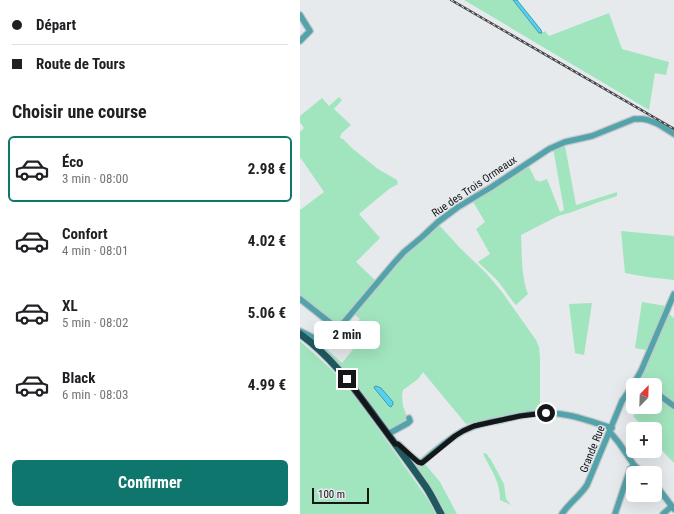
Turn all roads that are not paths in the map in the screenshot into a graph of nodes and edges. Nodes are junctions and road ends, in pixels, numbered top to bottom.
1 (300, 15) edge
2 (300, 41) edge
3 (674, 134) edge
4 (674, 294) edge
5 (300, 299) edge
6 (338, 329) junction
7 (300, 333) edge
8 (637, 378) edge
9 (626, 395) edge
10 (662, 397) edge
11 (674, 406) edge
12 (409, 418) dead end
13 (611, 430) junction
14 (388, 434) junction
15 (395, 444) junction
16 (634, 465) joint
17 (662, 493) edge
18 (673, 507) edge
19 (441, 514) edge
20 (562, 514) edge
21 (615, 514) edge
22 (663, 514) edge

1 - 2 street
3 - 6 street, Rue des Trois Ormeaux
4 - 8 street, Grande Rue
5 - 6 street
6 - 7 street, Rue des Trois Ormeaux
7 - 14 main road
9 - 13 street, Grande Rue
10 - 11 street
12 - 14 street
13 - 15 street
13 - 16 street
13 - 20 street, Grande Rue
14 - 15 main road
15 - 19 main road
16 - 21 street
17 - 18 street
18 - 22 street

